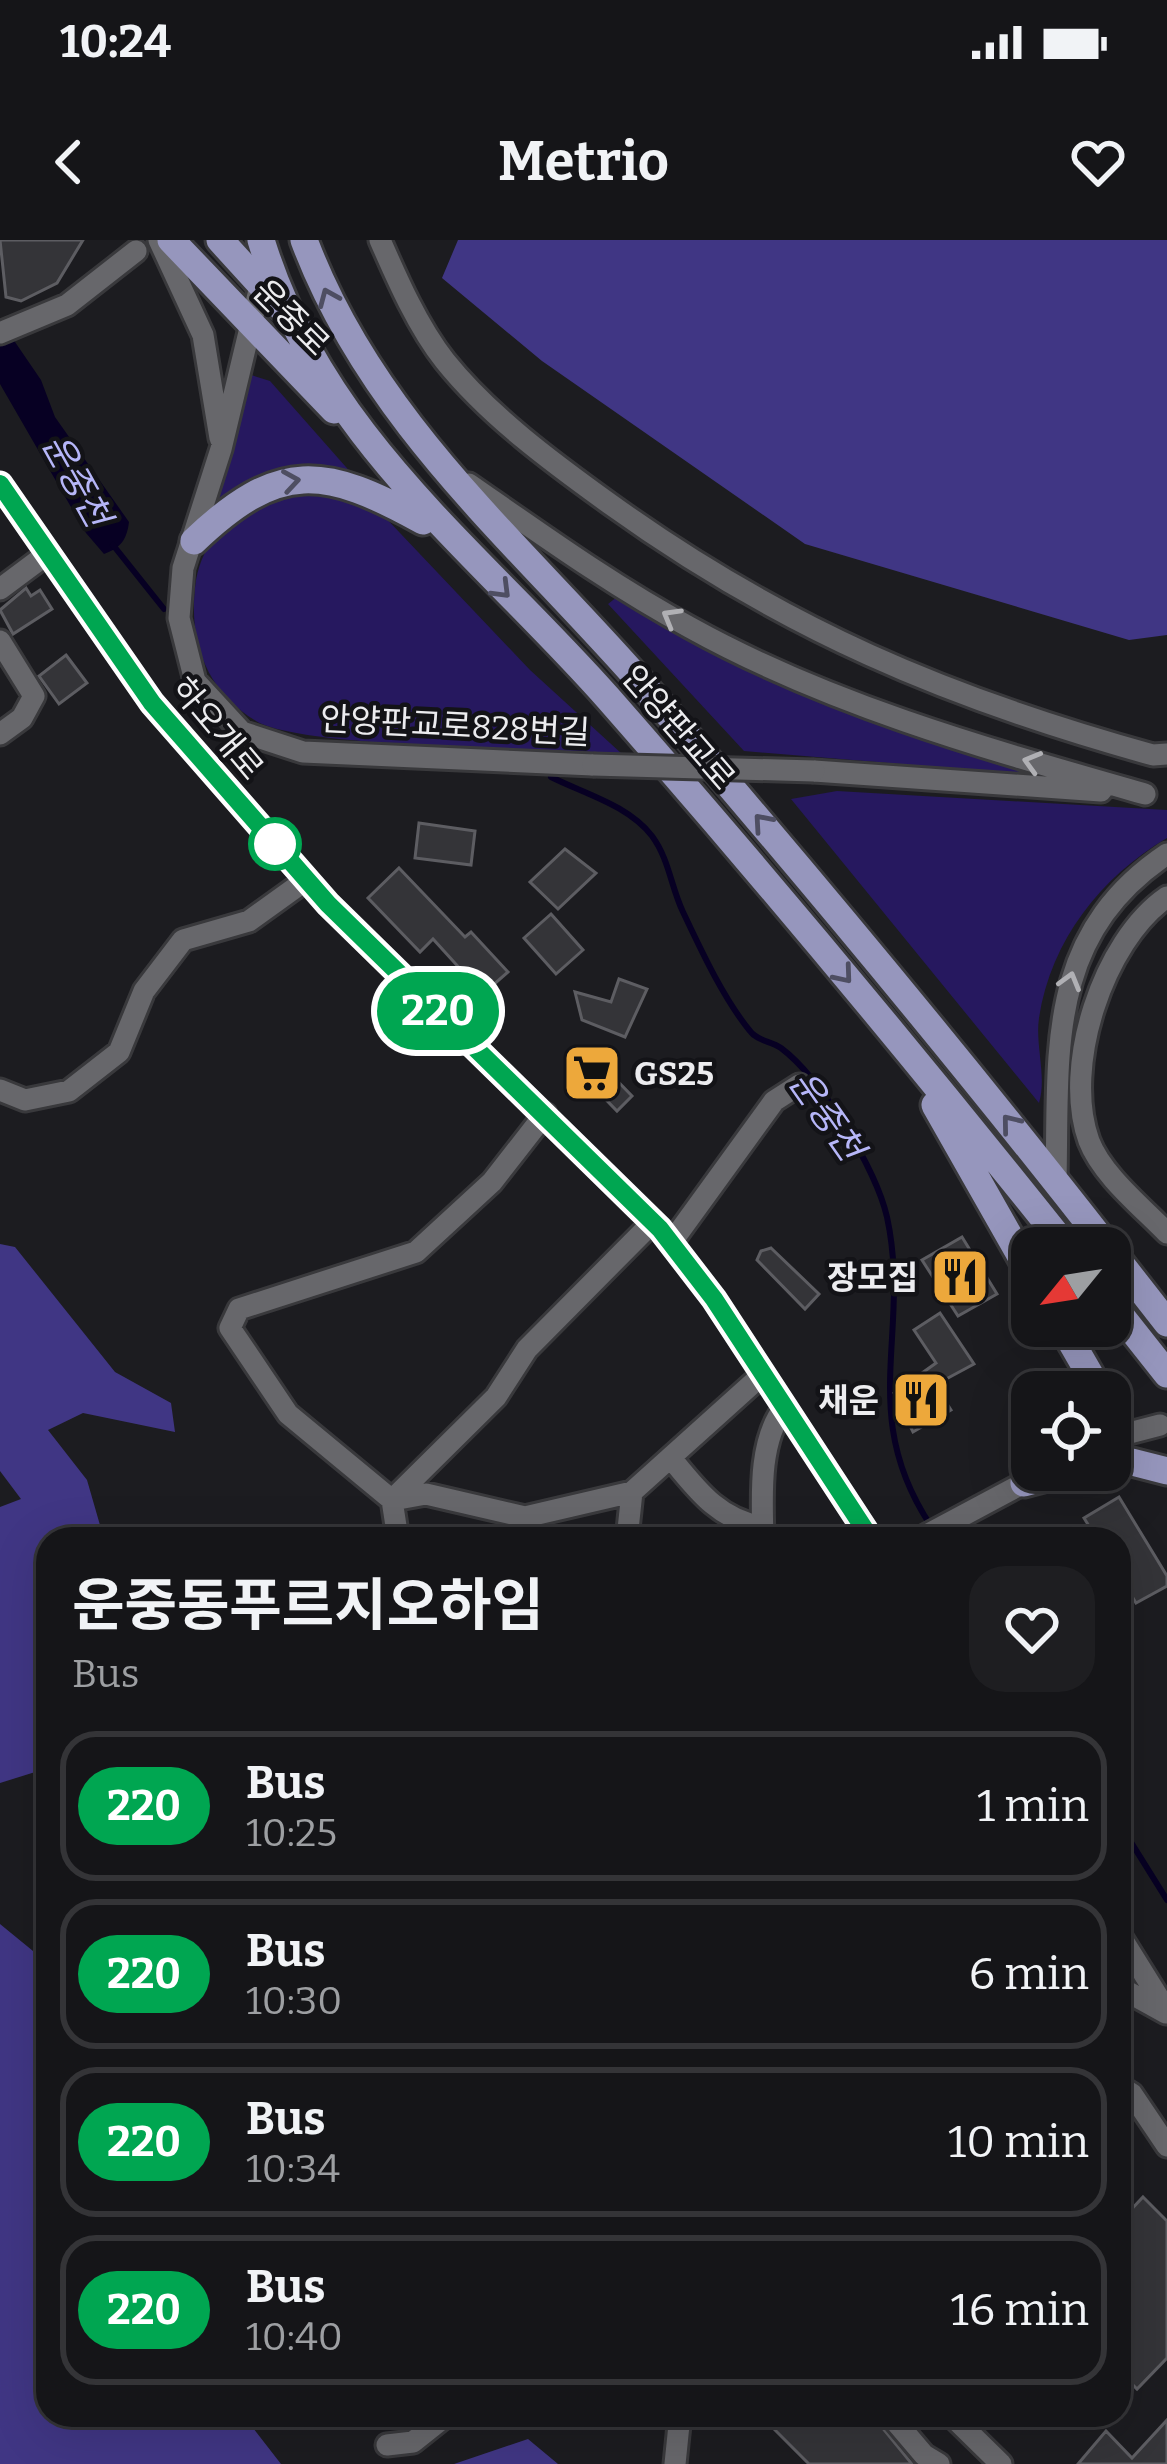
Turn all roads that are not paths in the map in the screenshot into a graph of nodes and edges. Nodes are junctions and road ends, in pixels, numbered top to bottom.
1 (158, 240) edge
2 (171, 240) edge
3 (220, 240) edge
4 (304, 240) edge
5 (380, 240) edge
6 (264, 248) edge
7 (136, 251) dead end
8 (261, 285) junction
9 (300, 327) junction
10 (10, 328) edge
11 (253, 330) junction
12 (387, 401) junction
13 (366, 442) junction
14 (221, 449) junction
15 (432, 459) junction
16 (0, 484) edge
17 (447, 534) junction
18 (194, 541) junction
19 (47, 554) junction
20 (0, 589) edge
21 (0, 641) edge
22 (0, 734) edge
23 (1167, 754) edge
24 (1156, 795) edge
25 (1167, 854) edge
26 (306, 880) junction
27 (1167, 897) edge
28 (898, 1039) junction
29 (799, 1084) dead end
30 (0, 1090) edge
31 (545, 1114) junction
32 (1056, 1181) junction
33 (653, 1222) junction
34 (1050, 1227) edge
35 (1092, 1227) edge
36 (1167, 1233) edge
37 (1011, 1239) edge
38 (670, 1243) junction
39 (1131, 1277) edge
40 (1167, 1323) edge
41 (1131, 1329) edge
42 (763, 1374) junction
43 (1167, 1374) edge
44 (784, 1407) junction
45 (1160, 1425) dead end
46 (1131, 1433) edge
47 (671, 1458) junction
48 (1131, 1462) edge
49 (1167, 1471) edge
50 (1011, 1489) edge
51 (632, 1492) junction
52 (392, 1500) junction
53 (396, 1527) edge
54 (628, 1527) edge
55 (749, 1527) edge
56 (763, 1527) edge
57 (863, 1527) edge
58 (941, 1527) edge
59 (1131, 1959) edge
60 (1131, 1993) edge
61 (1167, 2012) edge
62 (1131, 2093) edge
63 (1167, 2146) edge
64 (431, 2427) edge
65 (679, 2427) edge
66 (900, 2427) edge
67 (963, 2427) edge
68 (387, 2445) dead end
69 (675, 2464) edge
70 (939, 2464) edge
71 (1001, 2464) edge

1 - 14 street
2 - 11 main road, 운중로
3 - 8 main road, 운중로
12 -> 4 main road, 안양판교로
5 - 23 street
6 - 8 street, 안양판교로828번길
6 - 9 main road, 안양판교로
7 - 10 street
8 - 9 main road, 운중로
8 - 11 street, 안양판교로828번길
9 - 12 main road, 운중로
9 - 13 main road, 안양판교로
11 - 13 main road, 운중로
11 - 14 street, 안양판교로828번길
12 - 15 main road, 안양판교로
13 - 17 main road, 안양판교로
14 - 18 street, 안양판교로828번길
24 -> 15 street
32 -> 15 main road, 안양판교로
16 - 19 street, 하오개로
18 -> 17 main road
17 -> 28 main road, 안양판교로
18 - 24 street, 안양판교로828번길, bridge
19 - 20 street
19 - 26 street, 하오개로
21 - 22 street
32 -> 25 street
26 - 30 street
26 - 31 street, 하오개로
27 - 36 street
28 - 34 main road, 안양판교로
28 - 37 main road
29 - 38 street
31 - 33 street, 하오개로
31 - 52 street
32 - 35 main road, 안양판교로
33 - 38 street, 하오개로
33 - 52 street
38 - 42 street, 하오개로
39 - 40 main road, 안양판교로
41 - 43 main road
42 - 44 street, 하오개로
42 - 47 street
44 - 56 street
44 - 57 street, 하오개로
45 - 46 street
47 - 51 street
47 - 55 street
48 - 49 main road
50 - 58 street
51 - 52 street
51 - 54 street
52 - 53 street
59 - 61 street
60 - 61 street
62 - 63 street
64 - 68 street
65 - 69 street
66 - 70 street
67 - 71 street

